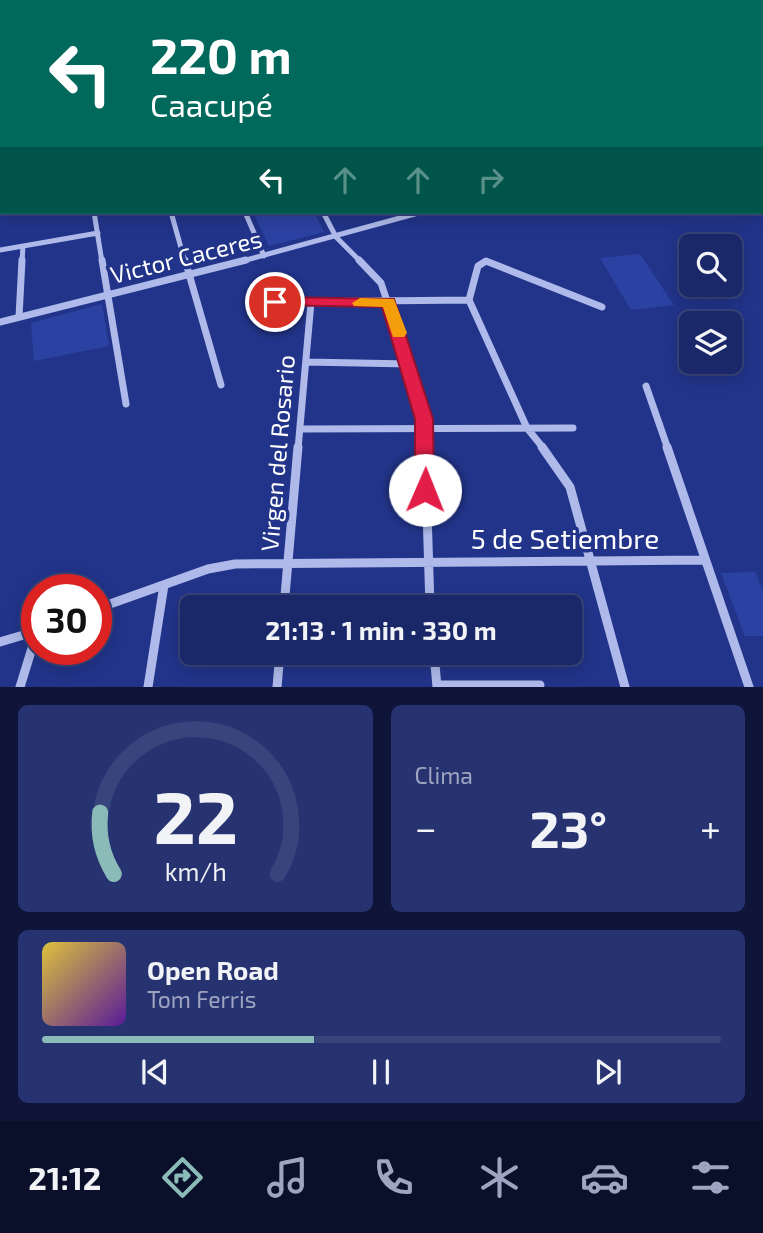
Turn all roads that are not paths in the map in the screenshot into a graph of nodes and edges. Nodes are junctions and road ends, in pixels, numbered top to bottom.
1 (94, 214) edge
2 (172, 214) edge
3 (246, 214) edge
4 (324, 214) edge
5 (401, 214) edge
6 (98, 233) junction
7 (336, 237) junction
8 (23, 246) junction
9 (0, 250) edge
10 (264, 256) junction
11 (189, 275) junction
12 (107, 296) junction
13 (469, 300) junction
14 (275, 302) dead end
15 (311, 302) junction
16 (388, 303) junction
17 (601, 307) dead end
18 (19, 317) junction
19 (0, 322) edge
20 (306, 362) junction
21 (409, 364) junction
22 (221, 385) dead end
23 (646, 386) dead end
24 (126, 404) dead end
25 (527, 428) junction
26 (573, 428) dead end
27 (300, 429) junction
28 (425, 429) junction
29 (705, 559) junction
30 (428, 562) junction
31 (591, 562) junction
32 (288, 563) junction
33 (164, 585) junction
34 (285, 595) edge
35 (429, 595) edge
36 (112, 603) edge
37 (21, 636) edge
38 (0, 642) edge
39 (27, 665) edge
40 (279, 665) edge
41 (435, 665) edge
42 (540, 685) edge
43 (437, 686) edge
44 (20, 687) edge
45 (148, 687) edge
46 (277, 687) edge
47 (625, 687) edge
48 (749, 687) edge

1 - 6 street
2 - 11 street
3 - 10 street
4 - 7 street
5 - 7 street, Victor Caceres
6 - 8 street
6 - 12 street
7 - 10 street, Victor Caceres
7 - 16 street
8 - 9 street
8 - 18 street
10 - 11 street, Victor Caceres
11 - 12 street, Victor Caceres
11 - 22 street
12 - 18 street, Victor Caceres
12 - 24 street
13 - 16 street
13 - 17 street
13 - 25 street
14 - 15 street
15 - 16 street
15 - 20 street, Virgen del Rosario
16 - 21 street
18 - 19 street, Victor Caceres
20 - 21 street
20 - 27 street, Virgen del Rosario
21 - 28 street
23 - 29 street
25 - 26 street
25 - 28 street
25 - 31 street
27 - 28 street
27 - 32 street, Virgen del Rosario
28 - 30 street
29 - 31 street, 5 de Setiembre
29 - 48 street
30 - 31 street, 5 de Setiembre
30 - 32 street, 5 de Setiembre
30 - 35 street
31 - 47 street
32 - 33 street, 5 de Setiembre
32 - 34 street, Virgen del Rosario
33 - 36 street, 5 de Setiembre
33 - 45 street
37 - 38 street
39 - 44 street
40 - 46 street
41 - 43 street
42 - 43 street

